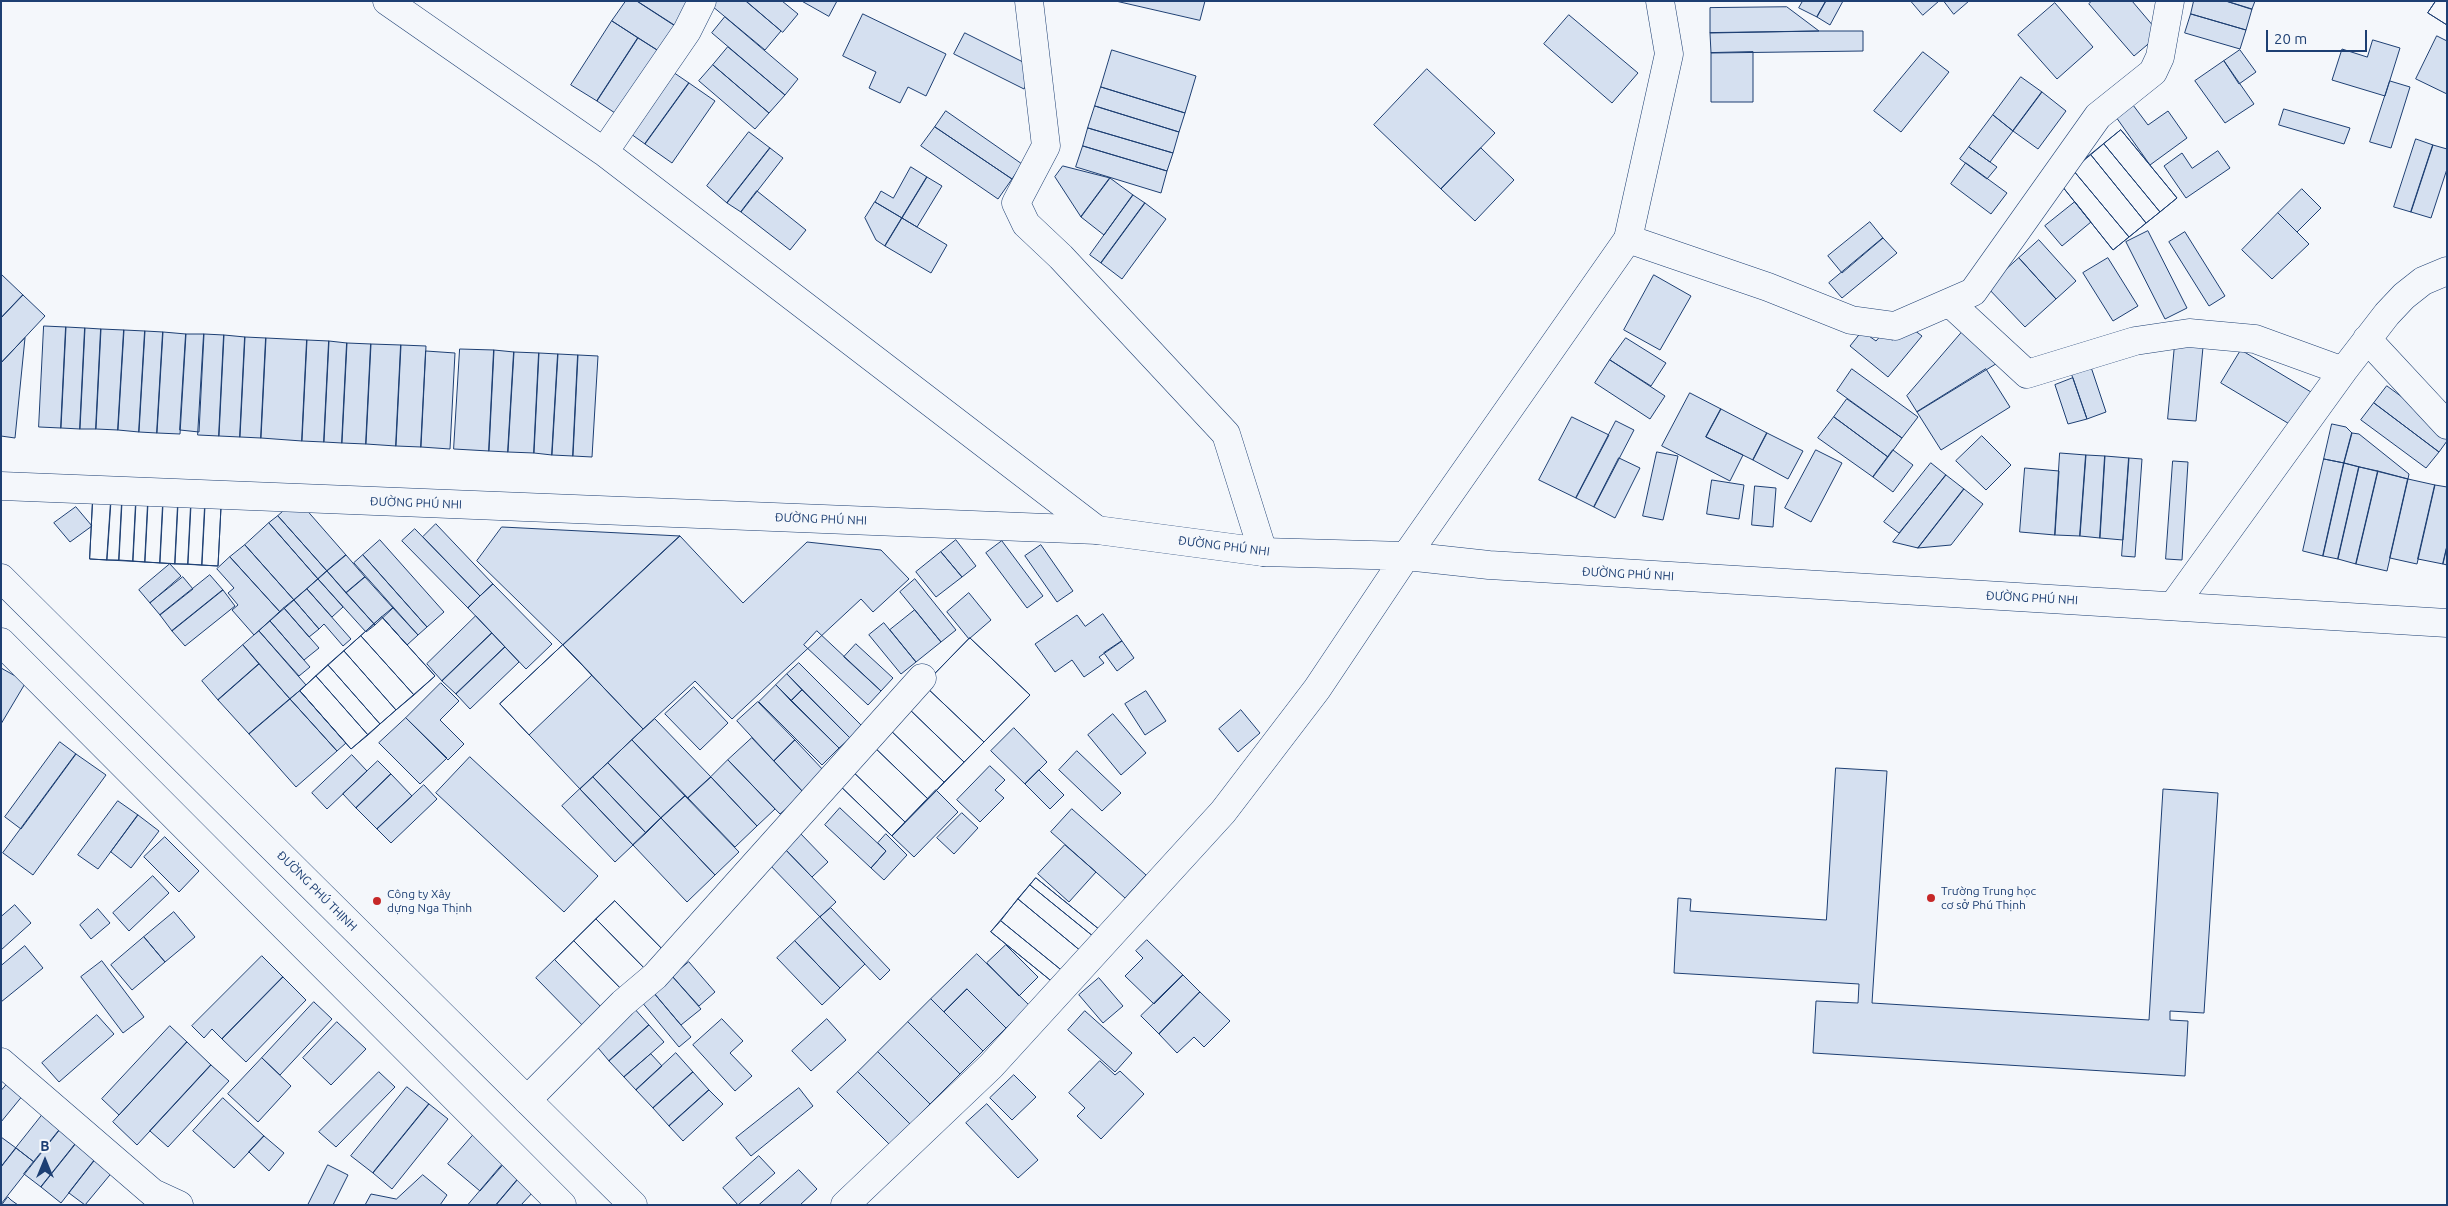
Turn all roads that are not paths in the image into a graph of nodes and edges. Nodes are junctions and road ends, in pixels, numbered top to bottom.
1 (387, 1) edge
2 (702, 1) edge
3 (1029, 1) edge
4 (1660, 1) edge
5 (2170, 1) edge
6 (604, 152) junction
7 (1628, 239) junction
8 (2447, 271) edge
9 (1950, 303) junction
10 (2368, 339) junction
11 (2343, 370) junction
12 (2447, 425) edge
13 (1, 486) edge
14 (1097, 530) junction
15 (1263, 552) junction
16 (1406, 556) junction
17 (1, 578) edge
18 (2173, 606) junction
19 (2447, 623) edge
20 (1, 642) edge
21 (922, 678) dead end
22 (1, 1062) edge
23 (527, 1100) junction
24 (149, 1199) edge
25 (180, 1205) edge
26 (562, 1205) edge
27 (633, 1205) edge
28 (845, 1205) edge

1 - 6 main road
2 - 6 main road
3 - 15 main road
4 - 7 main road
5 - 9 main road
6 - 14 main road
7 - 9 main road
7 - 16 main road
8 - 10 main road
9 - 11 main road
10 - 11 main road
10 - 12 main road
11 - 18 main road
13 - 14 main road, ĐƯỜNG PHÚ NHI
14 - 15 main road, ĐƯỜNG PHÚ NHI
15 - 16 main road, ĐƯỜNG PHÚ NHI
16 - 18 main road, ĐƯỜNG PHÚ NHI
16 - 28 main road
17 - 23 main road, ĐƯỜNG PHÚ THỊNH
18 - 19 main road, ĐƯỜNG PHÚ NHI
20 - 26 main road
21 - 23 main road
22 - 24 main road
23 - 27 main road, ĐƯỜNG PHÚ THỊNH
24 - 25 main road

